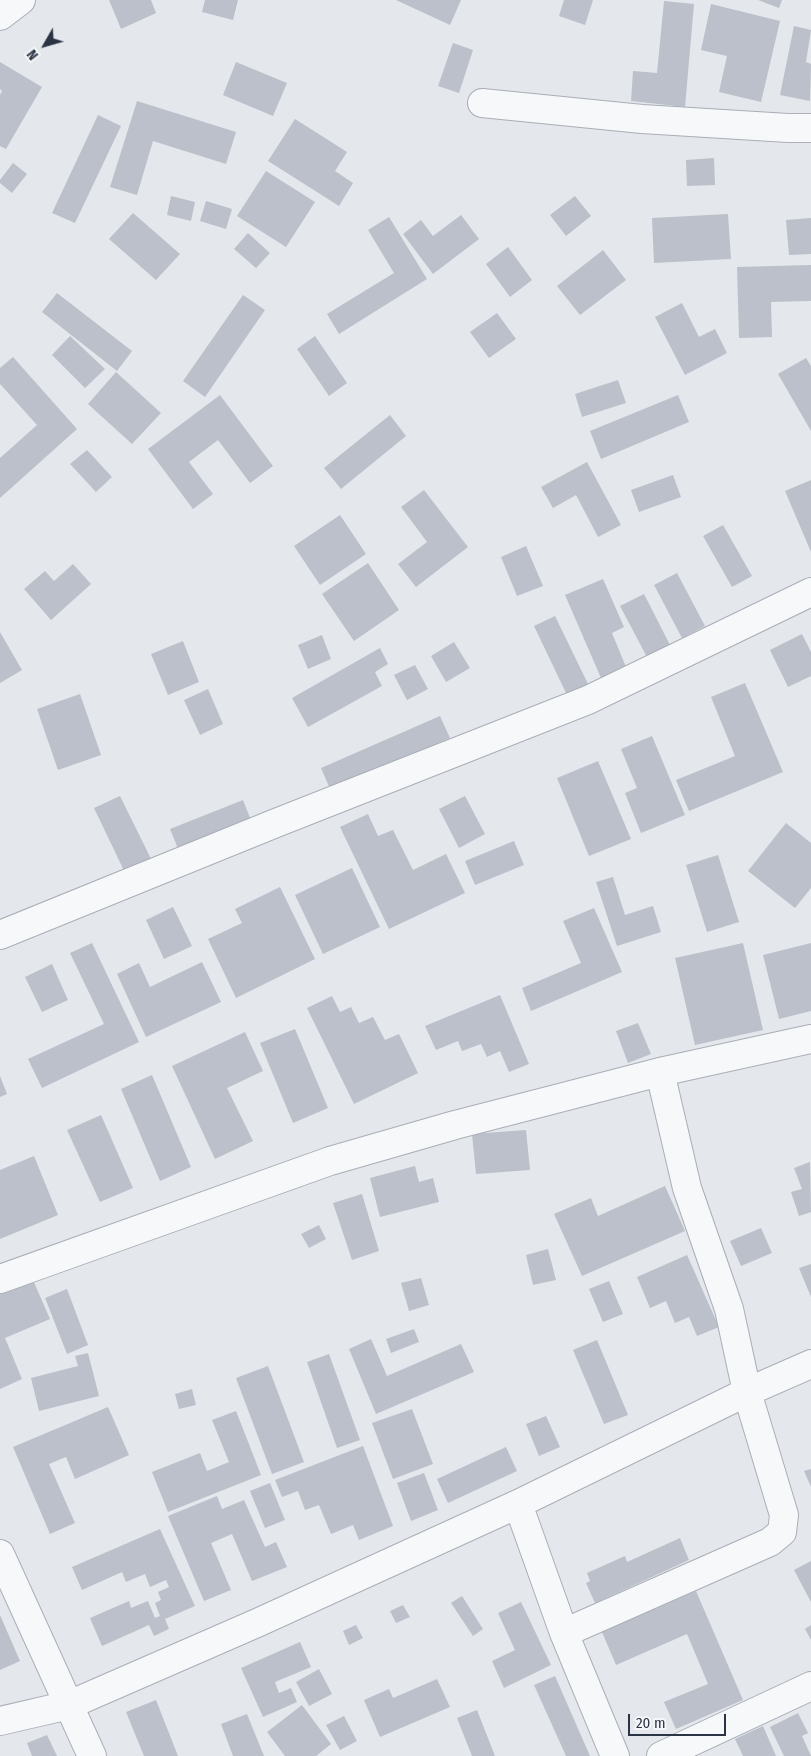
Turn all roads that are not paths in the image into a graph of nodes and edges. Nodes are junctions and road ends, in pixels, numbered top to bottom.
1 (21, 0) edge
2 (0, 16) edge
3 (482, 103) dead end
4 (811, 128) edge
5 (811, 592) edge
6 (0, 935) edge
7 (811, 1039) edge
8 (660, 1072) junction
9 (0, 1279) edge
10 (811, 1364) edge
11 (747, 1392) junction
12 (518, 1504) junction
13 (0, 1554) edge
14 (564, 1633) junction
15 (811, 1686) edge
16 (69, 1705) junction
17 (0, 1722) edge
18 (92, 1756) edge
19 (615, 1756) edge
20 (661, 1756) edge

1 - 2 street
3 - 4 street
5 - 6 street
7 - 8 street
8 - 9 street
8 - 11 street
10 - 11 street
11 - 12 street
11 - 14 street
12 - 14 street
12 - 16 street
13 - 16 street
14 - 19 street
15 - 20 street
16 - 17 street
16 - 18 street

